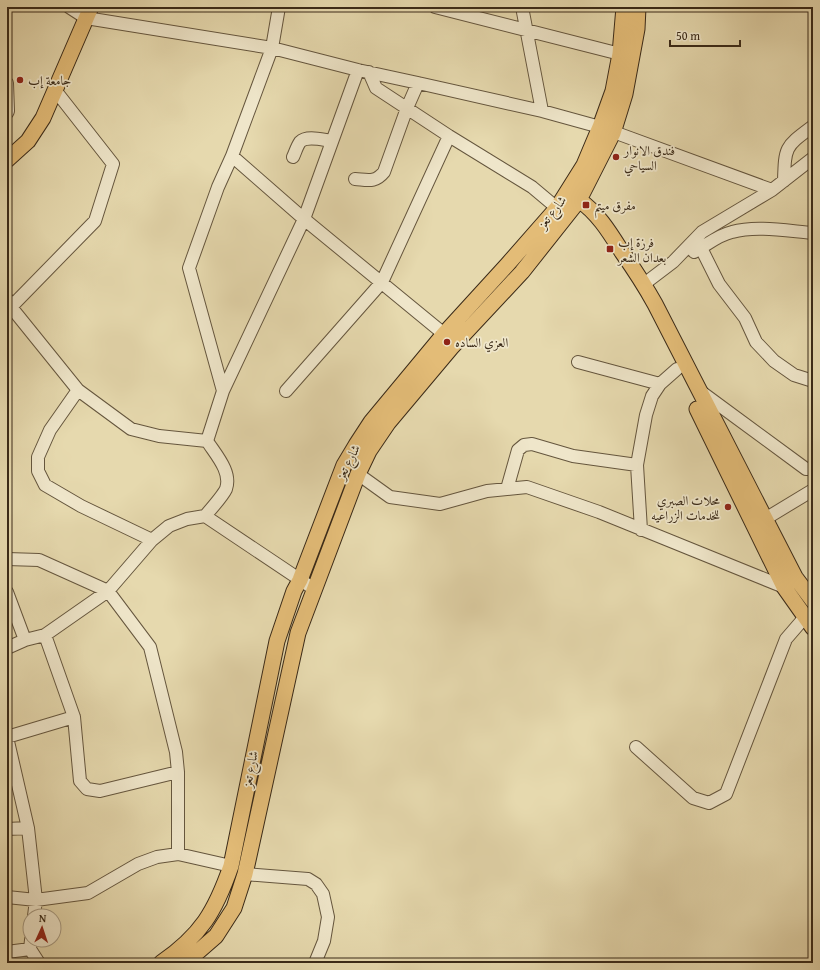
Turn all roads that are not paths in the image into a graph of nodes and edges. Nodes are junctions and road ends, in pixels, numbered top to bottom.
1 (69, 7) edge
2 (279, 7) edge
3 (436, 7) edge
4 (522, 7) edge
5 (624, 7) edge
6 (638, 7) edge
7 (88, 13) edge
8 (527, 31) junction
9 (272, 48) junction
10 (626, 56) junction
11 (363, 71) junction
12 (418, 82) junction
13 (7, 85) edge
14 (55, 90) junction
15 (407, 108) junction
16 (542, 111) junction
17 (7, 113) edge
18 (813, 126) edge
19 (607, 130) junction
20 (449, 136) junction
21 (332, 141) junction
22 (232, 156) junction
23 (293, 157) dead end
24 (813, 158) edge
25 (7, 160) edge
26 (355, 179) dead end
27 (784, 181) junction
28 (772, 190) junction
29 (579, 200) junction
30 (557, 208) junction
31 (304, 219) junction
32 (813, 233) edge
33 (701, 248) junction
34 (673, 262) junction
35 (382, 282) junction
36 (644, 284) junction
37 (9, 303) edge
38 (444, 334) junction
39 (578, 362) dead end
40 (677, 369) junction
41 (813, 381) edge
42 (660, 384) junction
43 (78, 390) junction
44 (223, 391) junction
45 (286, 391) dead end
46 (699, 391) junction
47 (207, 442) junction
48 (637, 465) junction
49 (813, 469) edge
50 (358, 474) junction
51 (507, 489) junction
52 (813, 490) edge
53 (205, 516) junction
54 (765, 519) junction
55 (641, 530) junction
56 (152, 540) junction
57 (7, 559) edge
58 (300, 580) junction
59 (784, 587) junction
60 (314, 589) junction
61 (108, 590) junction
62 (7, 592) edge
63 (813, 602) edge
64 (810, 619) edge
65 (45, 635) junction
66 (25, 640) junction
67 (7, 648) edge
68 (74, 717) junction
69 (7, 737) edge
70 (636, 747) dead end
71 (178, 772) junction
72 (28, 828) junction
73 (7, 830) edge
74 (178, 854) junction
75 (231, 866) junction
76 (245, 874) junction
77 (7, 896) edge
78 (36, 900) junction
79 (35, 908) edge
80 (22, 947) edge
81 (33, 948) edge
82 (7, 952) edge
83 (39, 963) edge
84 (161, 963) edge
85 (185, 963) edge
86 (315, 963) edge

1 - 7 street
2 - 9 street
3 - 8 street
4 - 8 street
5 - 10 main road, شارع تعز
6 - 10 main road, شارع تعز
7 - 9 street
7 - 14 main road
8 - 10 street
8 - 16 street
9 - 11 street
9 - 22 street
10 - 19 main road, شارع تعز
11 - 12 street
11 - 15 street
11 - 21 street
12 - 15 street
12 - 16 street
13 - 17 street
14 - 25 main road
14 - 37 street
15 - 20 street
15 - 26 street
16 - 19 street
18 - 27 street
19 - 28 street
19 - 29 main road, شارع تعز
19 - 30 main road, شارع تعز
20 - 30 street
20 - 35 street
21 - 23 street
21 - 31 street
22 - 31 street
22 - 44 street
24 - 27 street
27 - 28 street
28 - 34 street
29 - 36 main road
29 - 50 main road, شارع تعز
30 - 38 main road, شارع تعز
31 - 35 street
31 - 44 street
32 - 33 street
33 - 34 street
33 - 41 street
34 - 36 street
35 - 38 street
35 - 45 street
36 - 40 main road
36 - 46 main road
37 - 43 street
38 - 58 main road, شارع تعز
39 - 42 street
40 - 42 street
40 - 59 main road
42 - 48 street
43 - 47 street
43 - 56 street
44 - 47 street
46 - 49 street
46 - 54 main road
47 - 53 street
48 - 51 street
48 - 55 street
50 - 51 street
50 - 60 main road, شارع تعز
51 - 55 street
52 - 54 street
53 - 56 street
53 - 58 street
54 - 63 main road
55 - 59 street
56 - 61 street
57 - 61 street
58 - 60 street
58 - 75 main road, شارع تعز
59 - 64 main road
60 - 76 main road, شارع تعز
61 - 65 street
61 - 71 street
62 - 66 street
64 - 70 street
65 - 66 street
65 - 68 street
66 - 67 street
68 - 69 street
68 - 71 street
69 - 72 street
71 - 74 street
72 - 73 street
72 - 78 street
74 - 75 street
74 - 78 street
75 - 84 main road, شارع تعز
76 - 85 main road, شارع تعز
76 - 86 street
77 - 78 street
78 - 79 street
80 - 82 street
81 - 83 street

